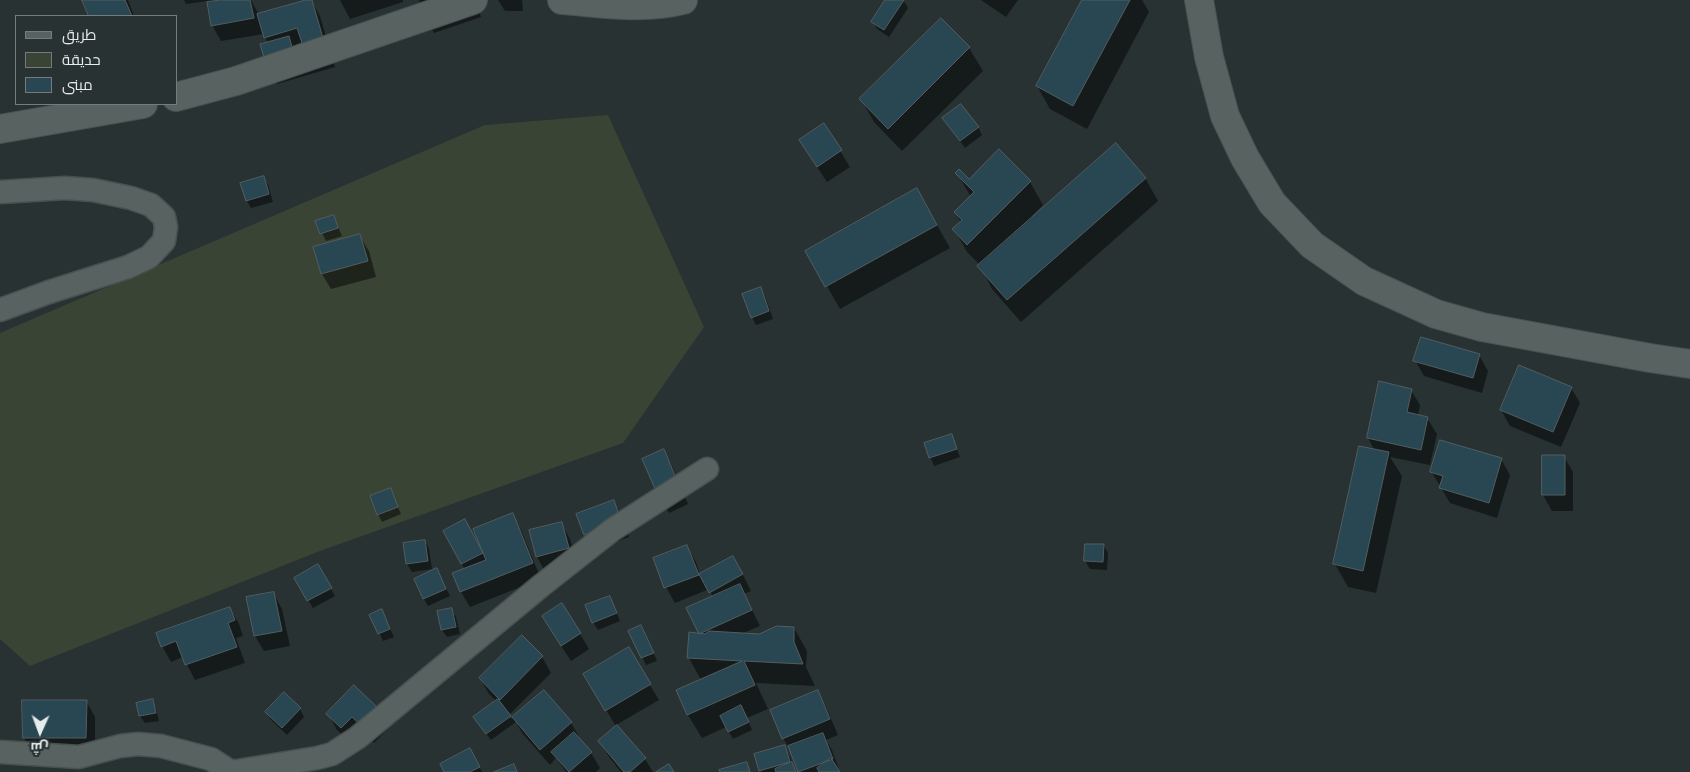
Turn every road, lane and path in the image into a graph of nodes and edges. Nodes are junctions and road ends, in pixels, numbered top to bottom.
1 (473, 0) edge
2 (562, 0) edge
3 (683, 0) edge
4 (1199, 0) edge
5 (178, 96) edge
6 (136, 105) edge
7 (0, 129) edge
8 (0, 192) edge
9 (0, 310) edge
10 (1690, 364) edge
11 (707, 469) dead end
12 (0, 752) edge
13 (231, 772) edge

1 - 5 main road
2 - 3 main road
4 - 10 main road
6 - 7 main road
8 - 9 street
11 - 13 street
12 - 13 street

